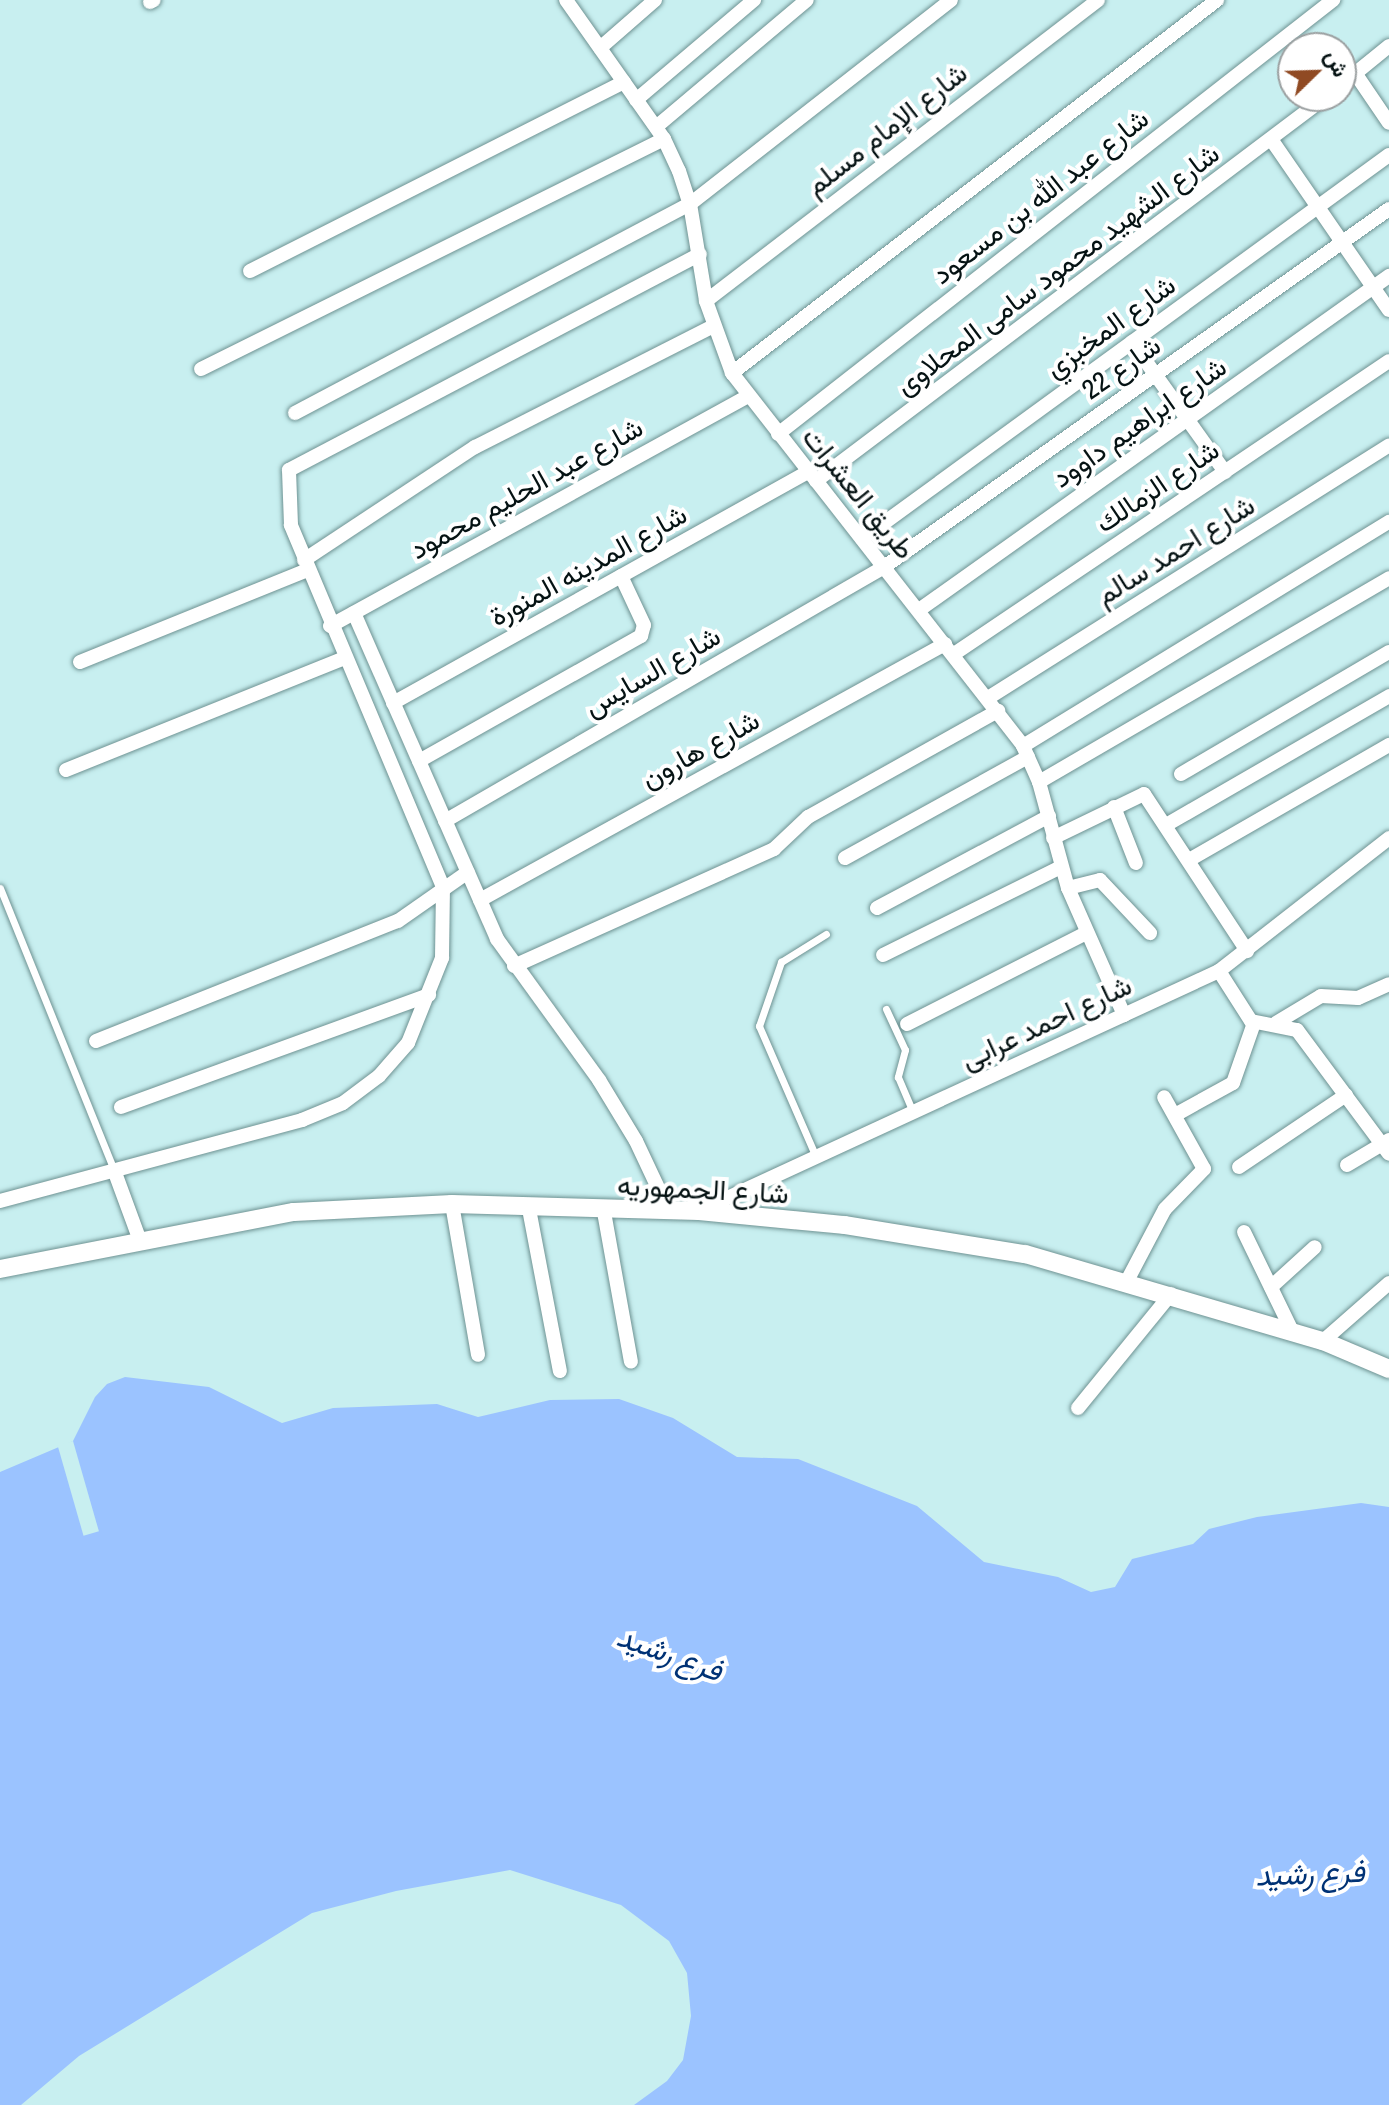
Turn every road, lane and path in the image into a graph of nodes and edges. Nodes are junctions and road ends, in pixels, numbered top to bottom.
1 (655, 0) edge
2 (754, 0) edge
3 (807, 0) edge
4 (951, 0) edge
5 (1098, 0) edge
6 (1217, 0) edge
7 (1333, 0) edge
8 (568, 1) edge
9 (1389, 46) edge
10 (600, 48) junction
11 (1357, 71) edge
12 (1357, 76) edge
13 (624, 82) junction
14 (636, 100) junction
15 (1308, 112) edge
16 (1389, 123) edge
17 (660, 133) junction
18 (1273, 142) junction
19 (1389, 155) edge
20 (690, 204) junction
21 (1318, 207) junction
22 (1389, 209) edge
23 (1342, 242) junction
24 (700, 254) junction
25 (250, 271) dead end
26 (1389, 276) edge
27 (1373, 287) junction
28 (706, 301) junction
29 (1389, 310) edge
30 (713, 326) junction
31 (1132, 342) junction
32 (1389, 361) edge
33 (201, 369) dead end
34 (732, 373) junction
35 (1155, 375) junction
36 (748, 396) junction
37 (295, 413) dead end
38 (1188, 419) junction
39 (778, 434) junction
40 (1389, 445) edge
41 (1225, 472) junction
42 (812, 476) junction
43 (1389, 522) edge
44 (862, 539) junction
45 (306, 565) junction
46 (884, 567) junction
47 (621, 576) junction
48 (1389, 578) edge
49 (919, 610) junction
50 (354, 613) junction
51 (330, 626) junction
52 (949, 649) junction
53 (1389, 652) edge
54 (345, 658) junction
55 (80, 662) dead end
56 (1389, 696) edge
57 (988, 698) junction
58 (393, 703) junction
59 (998, 711) junction
60 (1389, 745) edge
61 (1026, 751) junction
62 (419, 761) junction
63 (66, 770) dead end
64 (1181, 774) dead end
65 (1039, 782) junction
66 (1114, 807) junction
67 (1049, 816) junction
68 (445, 821) junction
69 (1166, 825) junction
70 (1053, 838) junction
71 (1389, 838) edge
72 (845, 858) dead end
73 (1189, 860) junction
74 (1136, 863) dead end
75 (1061, 867) junction
76 (468, 872) junction
77 (443, 887) junction
78 (0, 888) edge
79 (1068, 888) junction
80 (480, 900) junction
81 (877, 908) dead end
82 (1086, 933) junction
83 (1150, 933) dead end
84 (826, 934) dead end
85 (1247, 951) junction
86 (883, 955) dead end
87 (514, 966) junction
88 (1219, 971) junction
89 (1389, 984) edge
90 (429, 995) junction
91 (886, 1009) dead end
92 (1124, 1015) junction
93 (1254, 1023) junction
94 (1276, 1023) junction
95 (907, 1024) dead end
96 (96, 1041) dead end
97 (1346, 1095) junction
98 (1164, 1097) dead end
99 (121, 1107) dead end
100 (913, 1112) junction
101 (1175, 1115) junction
102 (1386, 1146) edge
103 (816, 1157) junction
104 (1347, 1165) dead end
105 (1239, 1167) dead end
106 (114, 1170) junction
107 (0, 1201) edge
108 (452, 1204) junction
109 (529, 1209) junction
110 (669, 1211) junction
111 (699, 1211) junction
112 (604, 1212) junction
113 (1244, 1232) dead end
114 (139, 1238) junction
115 (1315, 1247) dead end
116 (0, 1269) edge
117 (1127, 1281) junction
118 (1389, 1283) edge
119 (1271, 1287) junction
120 (1171, 1294) junction
121 (1292, 1331) junction
122 (1323, 1341) junction
123 (478, 1355) dead end
124 (631, 1362) dead end
125 (1389, 1369) edge
126 (560, 1371) dead end
127 (1078, 1408) dead end

1 - 10 street
2 - 14 street
3 - 17 street
4 - 20 street
5 - 28 street, شارع الإمام مسلم
6 - 34 street
7 - 39 street, شارع عبد الله بن مسعود
8 - 10 street, طريق العشرات
9 - 11 street
10 - 13 street, طريق العشرات
12 - 16 street
13 - 14 street, طريق العشرات
13 - 25 street
14 - 17 street, طريق العشرات
15 - 18 street, شارع الشهيد محمود سامى المحلاوى
17 - 20 street, طريق العشرات
17 - 33 street
18 - 21 street
18 - 42 street, شارع الشهيد محمود سامى المحلاوى
19 - 21 street, شارع المخبزي
20 - 24 street, طريق العشرات
20 - 37 street
21 - 23 street
21 - 31 street, شارع المخبزي
22 - 23 street, شارع 22
23 - 27 street
23 - 35 street, شارع 22
24 - 28 street, طريق العشرات
24 - 45 street
26 - 27 street, شارع ابراهيم داوود
27 - 29 street
27 - 38 street, شارع ابراهيم داوود
28 - 30 street, طريق العشرات
30 - 34 street, طريق العشرات
30 - 45 street
31 - 35 street
31 - 44 street, شارع المخبزي
32 - 41 street, شارع الزمالك
34 - 36 street, طريق العشرات
35 - 38 street
35 - 46 street, شارع 22
36 - 39 street, طريق العشرات
36 - 50 street, شارع عبد الحليم محمود
38 - 41 street
38 - 49 street, شارع ابراهيم داوود
39 - 42 street, طريق العشرات
40 - 57 street, شارع احمد سالم
41 - 52 street, شارع الزمالك
42 - 44 street, طريق العشرات
42 - 47 street, شارع المدينه المنورة
43 - 61 street
44 - 46 street, طريق العشرات
45 - 51 street
45 - 55 street
46 - 49 street, طريق العشرات
46 - 68 street, شارع السايس
47 - 58 street, شارع المدينه المنورة
47 - 62 street
48 - 65 street
49 - 52 street, طريق العشرات
50 - 51 street, شارع عبد الحليم محمود
50 - 58 street
51 - 54 street
52 - 57 street, طريق العشرات
52 - 80 street, شارع هارون
53 - 64 street
54 - 63 street
54 - 77 street
56 - 69 street
57 - 59 street, طريق العشرات
58 - 62 street
59 - 61 street, طريق العشرات
59 - 87 street
60 - 73 street
61 - 65 street, طريق العشرات
61 - 72 street
62 - 68 street
65 - 67 street, طريق العشرات
66 - 69 street
66 - 70 street
66 - 74 street
67 - 70 street, طريق العشرات
67 - 81 street
68 - 76 street
69 - 73 street
70 - 75 street, طريق العشرات
71 - 85 street, شارع احمد عرابى
73 - 85 street
75 - 79 street, طريق العشرات
75 - 86 street
76 - 77 street
76 - 80 street
77 - 90 street
77 - 96 street
78 - 106 lane
79 - 82 street, طريق العشرات
79 - 83 street
80 - 87 street
82 - 92 street, طريق العشرات
82 - 95 street
84 - 103 lane
85 - 88 street, شارع احمد عرابى
87 - 110 street
88 - 92 street, شارع احمد عرابى
88 - 93 street
89 - 94 street
90 - 99 street
90 - 106 street
91 - 100 lane
92 - 100 street, شارع احمد عرابى
93 - 94 street
93 - 101 street
94 - 97 street
97 - 102 street
97 - 105 street
98 - 101 street
100 - 103 street, شارع احمد عرابى
101 - 117 street
102 - 104 street
103 - 111 street, شارع احمد عرابى
106 - 107 street
106 - 114 street
108 - 109 street, شارع الجمهوريه
108 - 114 street, شارع الجمهوريه
108 - 123 street
109 - 112 street, شارع الجمهوريه
109 - 126 street
110 - 111 street, شارع الجمهوريه
110 - 112 street, شارع الجمهوريه
111 - 117 street, شارع الجمهوريه
112 - 124 street
113 - 119 street
114 - 116 street, شارع الجمهوريه
115 - 119 street
117 - 120 street, شارع الجمهوريه
118 - 122 street
119 - 121 street
120 - 121 street, شارع الجمهوريه
120 - 127 street
121 - 122 street, شارع الجمهوريه
122 - 125 street, شارع الجمهوريه

